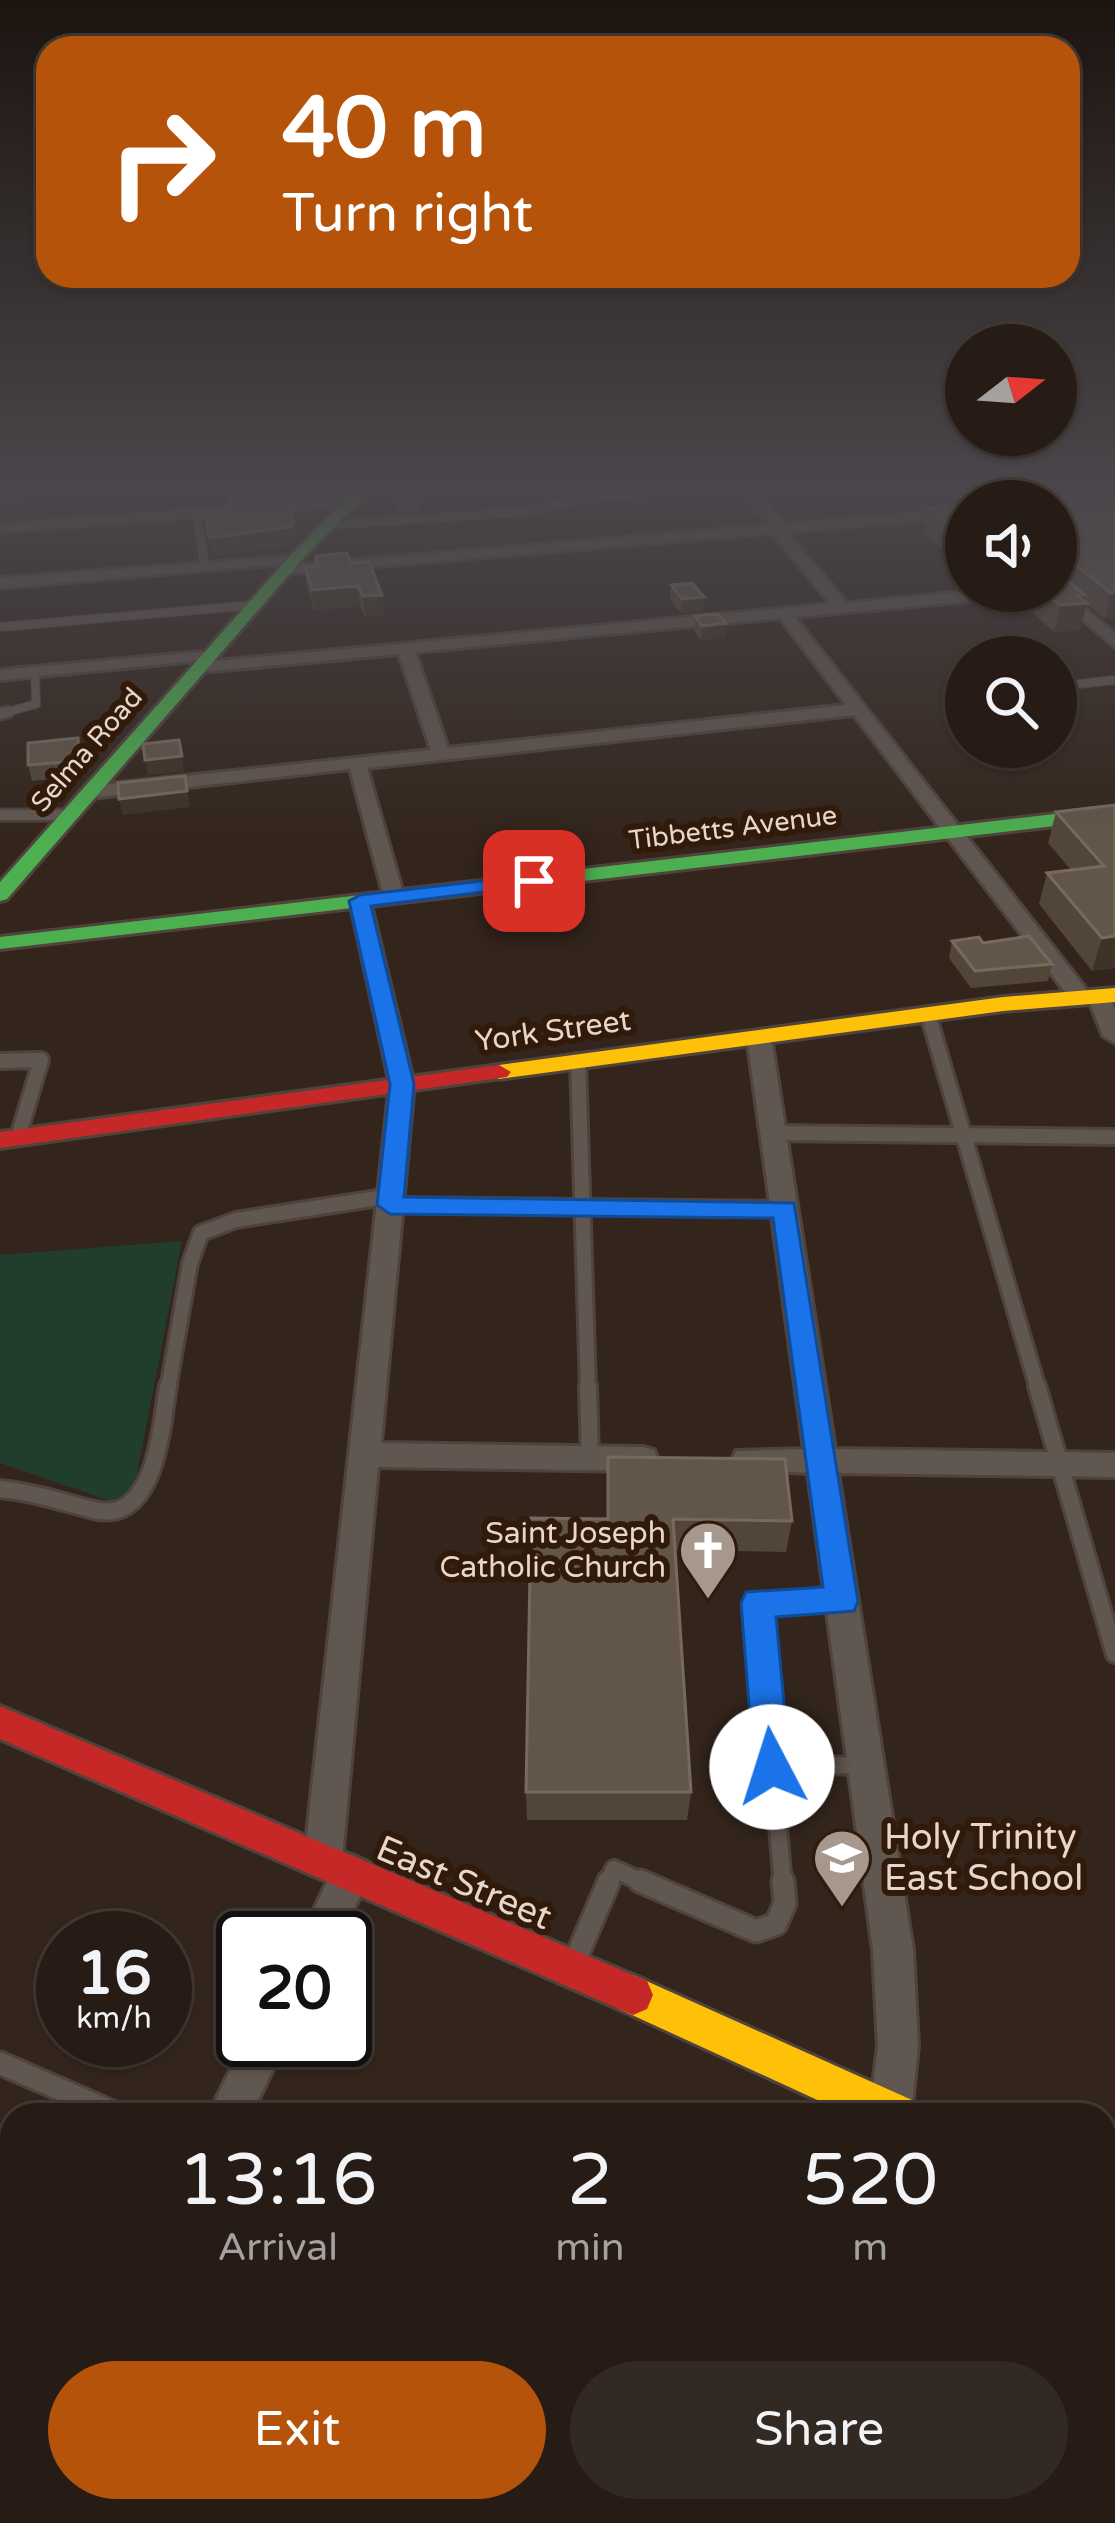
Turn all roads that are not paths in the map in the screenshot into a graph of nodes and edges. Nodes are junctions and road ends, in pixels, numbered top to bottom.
1 (254, 605) joint
2 (840, 605) edge
3 (878, 605) edge
4 (843, 608) junction
5 (1077, 608) edge
6 (784, 613) junction
7 (0, 627) edge
8 (1115, 642) edge
9 (405, 648) junction
10 (205, 662) junction
11 (34, 672) junction
12 (0, 675) edge
13 (1115, 680) edge
14 (1077, 685) edge
15 (859, 709) junction
16 (0, 714) edge
17 (441, 754) junction
18 (356, 763) junction
19 (91, 791) junction
20 (1115, 813) edge
21 (0, 815) edge
22 (70, 815) junction
23 (952, 832) junction
24 (0, 895) edge
25 (394, 897) junction
26 (360, 901) junction
27 (0, 944) edge
28 (1098, 996) edge
29 (928, 1014) junction
30 (759, 1036) junction
31 (1115, 1036) edge
32 (0, 1061) edge
33 (578, 1061) junction
34 (402, 1084) junction
35 (774, 1133) junction
36 (964, 1135) junction
37 (1115, 1137) edge
38 (9, 1138) edge
39 (390, 1201) junction
40 (585, 1207) junction
41 (784, 1209) junction
42 (364, 1455) junction
43 (590, 1458) junction
44 (822, 1461) junction
45 (1058, 1465) junction
46 (1115, 1465) edge
47 (0, 1489) edge
48 (842, 1601) junction
49 (1115, 1654) edge
50 (0, 1722) edge
51 (866, 1766) junction
52 (772, 1767) junction
53 (337, 1867) junction
54 (326, 1911) edge
55 (572, 1968) junction
56 (0, 2063) edge
57 (254, 2067) edge
58 (92, 2103) edge
59 (236, 2103) edge
60 (870, 2103) edge
61 (893, 2103) edge

1 - 7 lane
1 - 10 street, Selma Road
2 - 4 street
3 - 4 street
4 - 6 street
5 - 8 street
6 - 9 street
6 - 15 street
9 - 10 street
9 - 17 street
10 - 11 street
10 - 19 street, Selma Road
11 - 12 street
11 - 16 lane
13 - 14 lane
15 - 17 street
15 - 23 street
17 - 18 street
18 - 19 street
18 - 25 street
19 - 22 street, Selma Road
20 - 23 street, Tibbetts Avenue
21 - 22 lane
22 - 24 street, Selma Road
23 - 25 street, Tibbetts Avenue
23 - 28 street
25 - 26 street, Tibbetts Avenue
26 - 27 street, Tibbetts Avenue
26 - 34 street
28 - 29 street, York Street
28 - 31 street
29 - 30 street, York Street
29 - 36 lane
30 - 33 street, York Street
30 - 35 street
32 - 38 lane
33 - 34 street, York Street
33 - 40 lane
34 - 38 street, York Street
34 - 39 street
35 - 36 lane
35 - 41 street
36 - 37 lane
36 - 45 lane
39 - 40 lane
39 - 42 street
39 - 47 lane
40 - 41 lane
40 - 43 lane
41 - 44 street
42 - 43 street
42 - 53 street
43 - 44 street
44 - 45 street
44 - 48 street
45 - 46 street
45 - 49 lane
48 - 51 street
48 - 52 lane
50 - 53 street, East Street
51 - 52 lane
51 - 61 street
52 - 55 lane
53 - 54 street
53 - 55 street, East Street
55 - 60 street, East Street
56 - 58 lane
57 - 59 street

